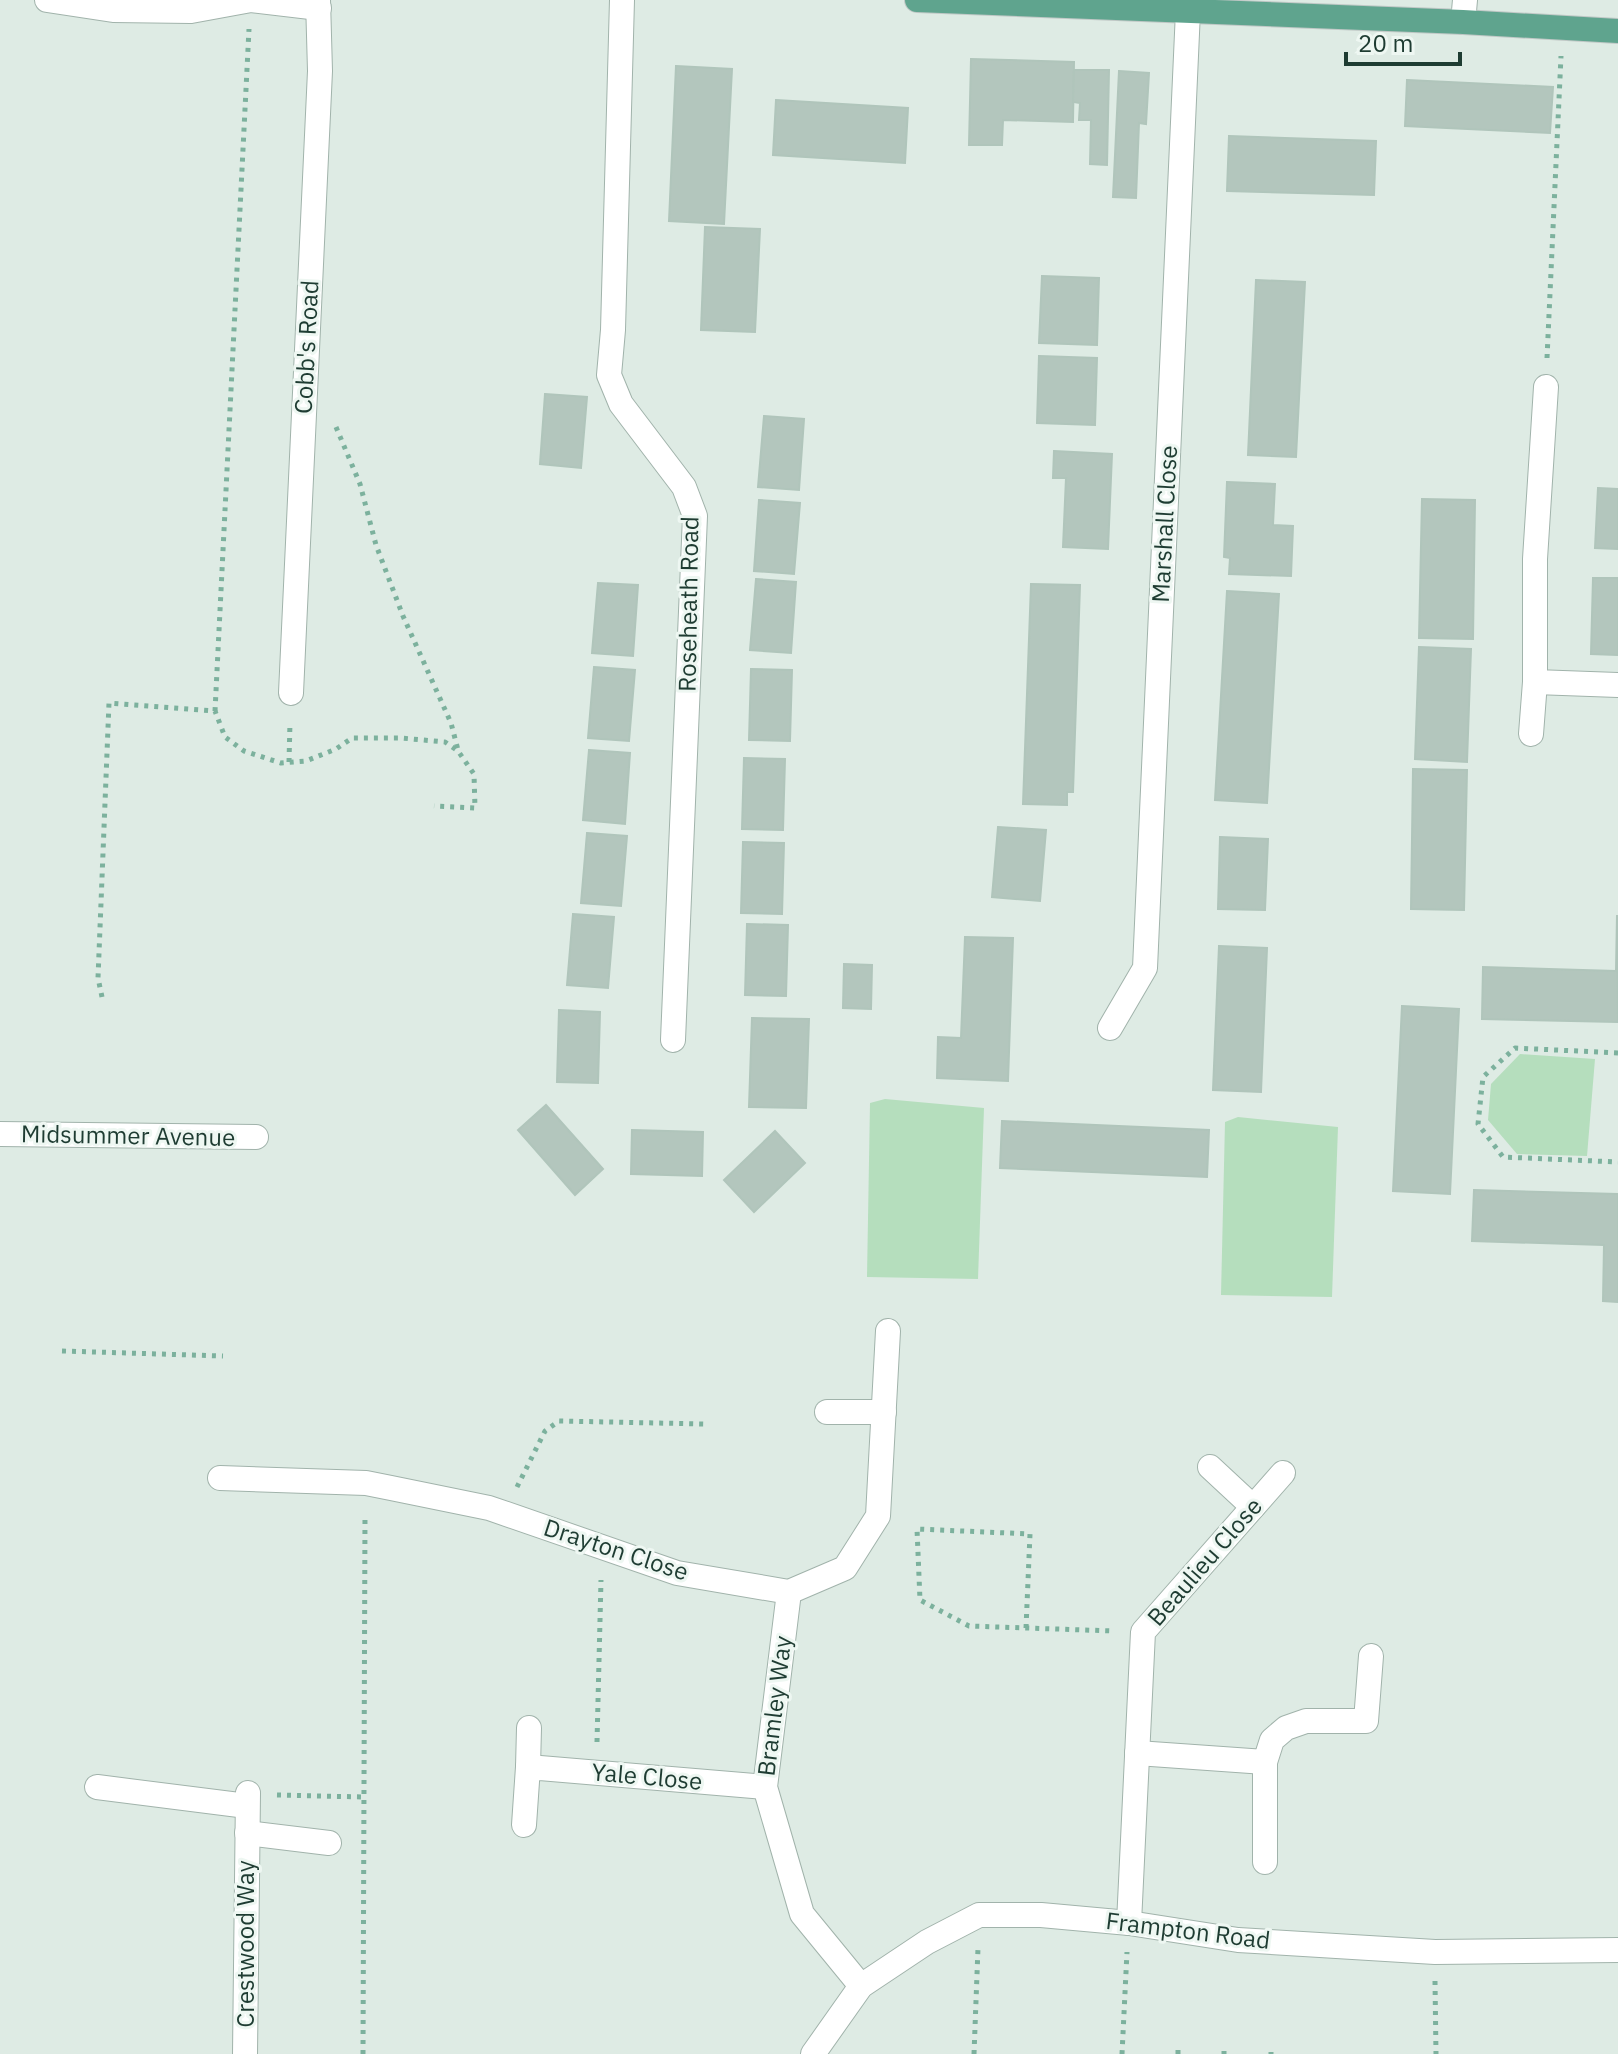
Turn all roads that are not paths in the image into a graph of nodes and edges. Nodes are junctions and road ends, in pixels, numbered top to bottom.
1 (47, 0) edge
2 (251, 0) edge
3 (622, 0) edge
4 (917, 0) edge
5 (318, 4) edge
6 (1188, 11) junction
7 (1464, 11) edge
8 (1618, 31) edge
9 (1546, 387) road end
10 (1535, 682) junction
11 (1618, 685) edge
12 (291, 693) road end
13 (1531, 734) dead end
14 (1110, 1028) dead end
15 (673, 1040) dead end
16 (0, 1134) edge
17 (256, 1137) dead end
18 (888, 1331) dead end
19 (827, 1412) dead end
20 (884, 1412) junction
21 (1210, 1467) dead end
22 (1283, 1473) dead end
23 (220, 1478) dead end
24 (1253, 1507) junction
25 (789, 1592) junction
26 (1371, 1656) dead end
27 (529, 1728) dead end
28 (1137, 1753) junction
29 (1265, 1762) junction
30 (528, 1767) junction
31 (97, 1787) dead end
32 (765, 1787) junction
33 (247, 1813) junction
34 (524, 1825) dead end
35 (329, 1843) dead end
36 (1265, 1862) dead end
37 (1129, 1923) junction
38 (1618, 1950) edge
39 (861, 1986) junction
40 (245, 2054) edge
41 (813, 2054) edge

1 - 2 street
2 - 5 street
3 - 15 street, Roseheath Road
4 - 6 main road
5 - 12 street, Cobb's Road
6 - 7 main road
6 - 14 street, Marshall Close
7 - 8 main road
9 - 10 street
10 - 11 street
10 - 13 street
16 - 17 street, Midsummer Avenue
18 - 20 street
19 - 20 street
20 - 25 street
21 - 24 street
22 - 24 street, Beaulieu Close
23 - 25 street, Drayton Close
24 - 28 street, Beaulieu Close
25 - 32 street, Bramley Way
26 - 29 street
27 - 30 street
28 - 29 street
28 - 37 street, Beaulieu Close
29 - 36 street
30 - 32 street, Yale Close
30 - 34 street
31 - 33 street
32 - 39 street, Bramley Way
33 - 35 street, Crestwood Way
33 - 40 street, Crestwood Way
37 - 38 street, Frampton Road
37 - 39 street, Frampton Road
39 - 41 street, Frampton Road

